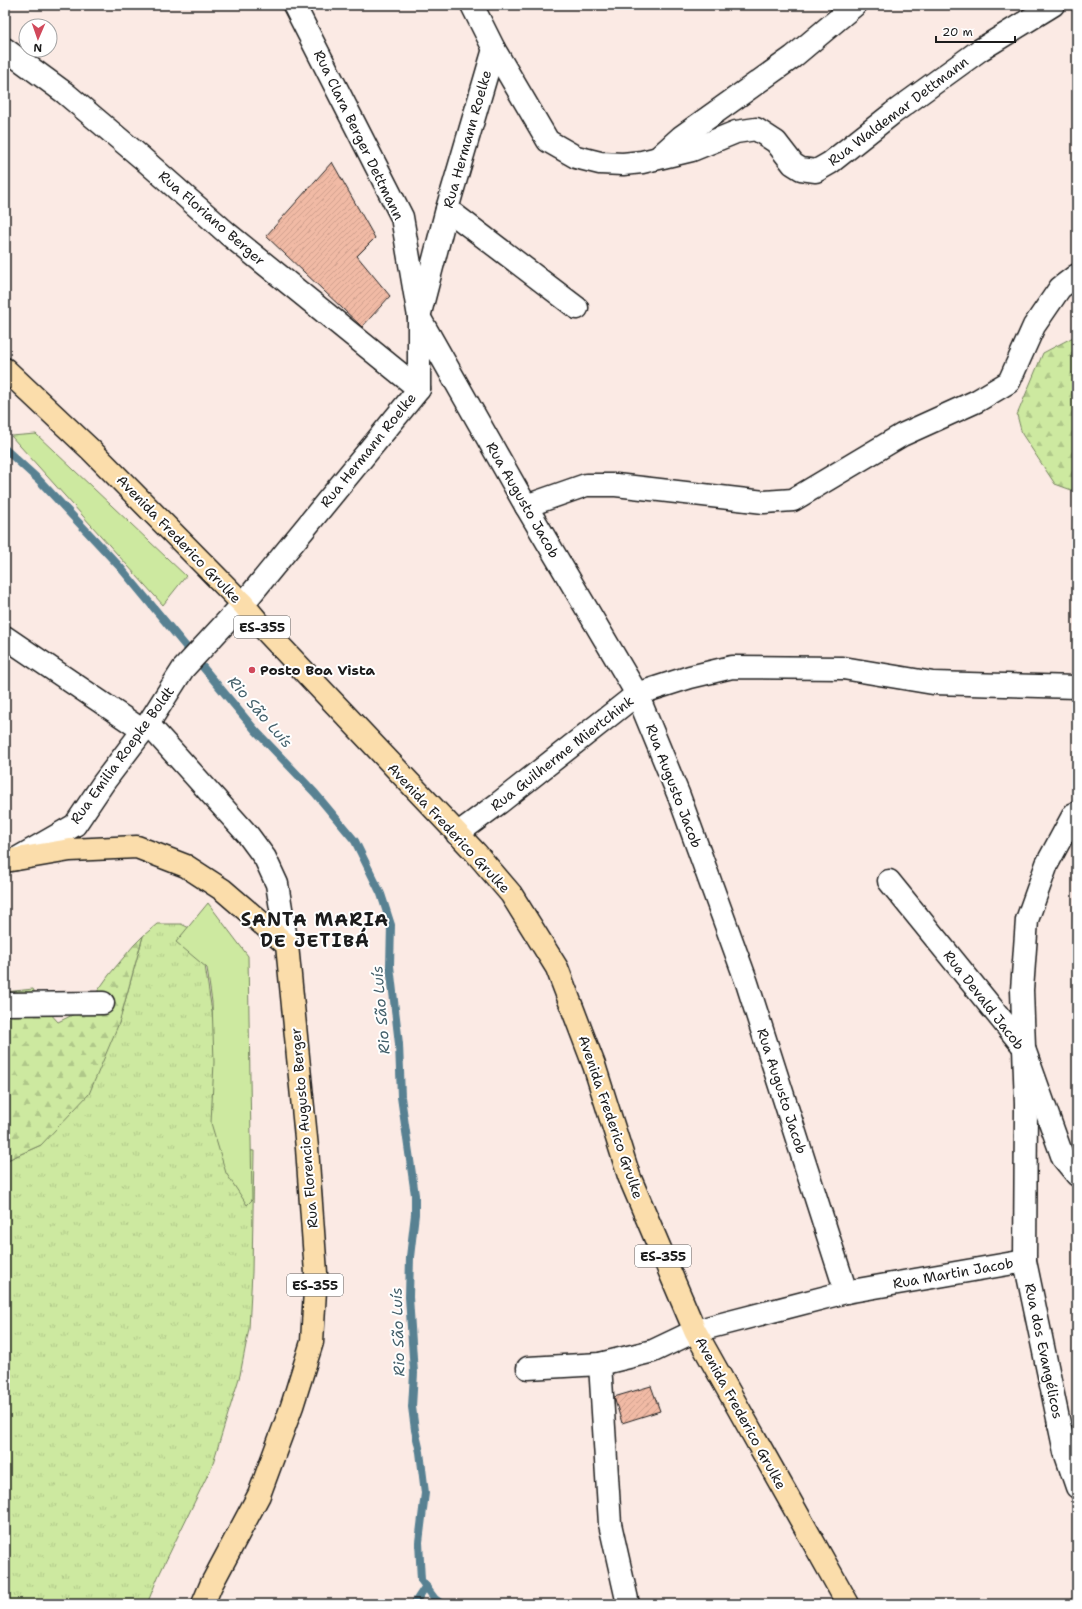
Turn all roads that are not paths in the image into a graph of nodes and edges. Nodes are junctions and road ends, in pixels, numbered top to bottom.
1 (294, 5) edge
2 (472, 5) edge
3 (855, 5) edge
4 (1053, 5) edge
5 (5, 49) edge
6 (494, 49) junction
7 (656, 159) junction
8 (447, 208) junction
9 (1077, 275) edge
10 (577, 308) dead end
11 (419, 317) junction
12 (5, 369) edge
13 (419, 389) junction
14 (526, 506) junction
15 (242, 604) junction
16 (215, 632) joint
17 (5, 637) edge
18 (1077, 687) edge
19 (637, 694) junction
20 (145, 727) junction
21 (1077, 813) edge
22 (457, 834) junction
23 (10, 860) edge
24 (889, 881) dead end
25 (287, 945) junction
26 (104, 1003) dead end
27 (5, 1004) edge
28 (1023, 1046) junction
29 (1077, 1175) edge
30 (1025, 1261) junction
31 (846, 1292) junction
32 (695, 1331) junction
33 (600, 1364) junction
34 (528, 1368) dead end
35 (1077, 1487) edge
36 (203, 1604) edge
37 (628, 1604) edge
38 (848, 1604) edge

1 - 11 street, Rua Clara Berger Dettmann
2 - 6 street, Rua Waldemar Dettmann
3 - 7 street
4 - 7 street, Rua Waldemar Dettmann
5 - 13 street, Rua Floriano Berger
6 - 7 street, Rua Waldemar Dettmann
6 - 8 street, Rua Hermann Roelke
8 - 10 street
8 - 11 street, Rua Hermann Roelke
9 - 14 street
11 - 13 street, Rua Hermann Roelke
11 - 14 street, Rua Augusto Jacob
12 - 15 main road, Avenida Frederico Grulke / ES-355
13 - 15 street, Rua Hermann Roelke
14 - 19 street, Rua Augusto Jacob
15 - 16 street, Rua Hermann Roelke
15 - 22 main road, Avenida Frederico Grulke / ES-355
16 - 20 street, Rua Emilia Roepke Boldt
17 - 20 street
18 - 19 street, Rua Guilherme Miertchink
19 - 22 street, Rua Guilherme Miertchink
19 - 31 street, Rua Augusto Jacob
20 - 23 street, Rua Emilia Roepke Boldt
20 - 25 street
21 - 28 street, Rua Martin Jacob
22 - 32 main road, Avenida Frederico Grulke / ES-355
23 - 25 main road
24 - 28 street, Rua Devald Jacob
25 - 36 main road, Rua Florencio Augusto Berger / ES-355
26 - 27 street
28 - 29 street, Rua Devald Jacob
28 - 30 street, Rua Martin Jacob
30 - 31 street, Rua Martin Jacob
30 - 35 street, Rua dos Evangélicos
31 - 32 street, Rua Martin Jacob
32 - 33 street, Rua Martin Jacob
32 - 38 main road, Avenida Frederico Grulke / ES-355
33 - 34 street, Rua Martin Jacob
33 - 37 street

